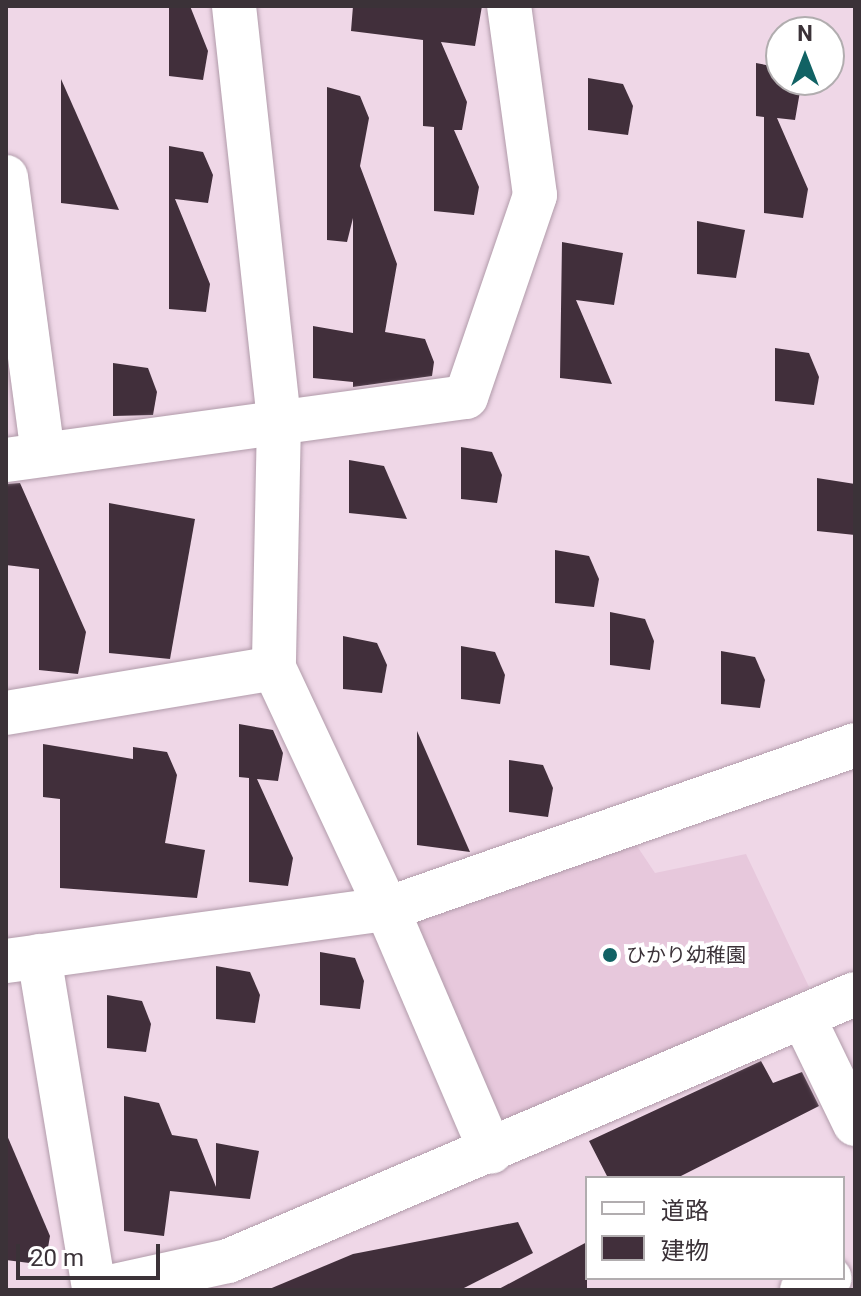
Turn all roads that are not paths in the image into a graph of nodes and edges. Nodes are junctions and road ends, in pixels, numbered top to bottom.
1 (234, 6) edge
2 (509, 6) edge
3 (6, 177) edge
4 (279, 421) junction
5 (24, 458) edge
6 (274, 668) junction
7 (6, 713) edge
8 (855, 745) edge
9 (387, 909) junction
10 (23, 958) edge
11 (855, 994) edge
12 (803, 1017) junction
13 (855, 1124) edge
14 (491, 1152) junction
15 (233, 1276) edge
16 (825, 1280) edge
17 (95, 1290) edge
18 (802, 1290) edge

1 - 4 street
2 - 4 street
3 - 5 street
4 - 5 street
4 - 6 street
6 - 7 street
6 - 9 street
8 - 9 street
9 - 10 street
9 - 14 street
10 - 17 street
11 - 12 street
12 - 13 street
12 - 14 street
14 - 15 street
15 - 17 street
16 - 18 street

